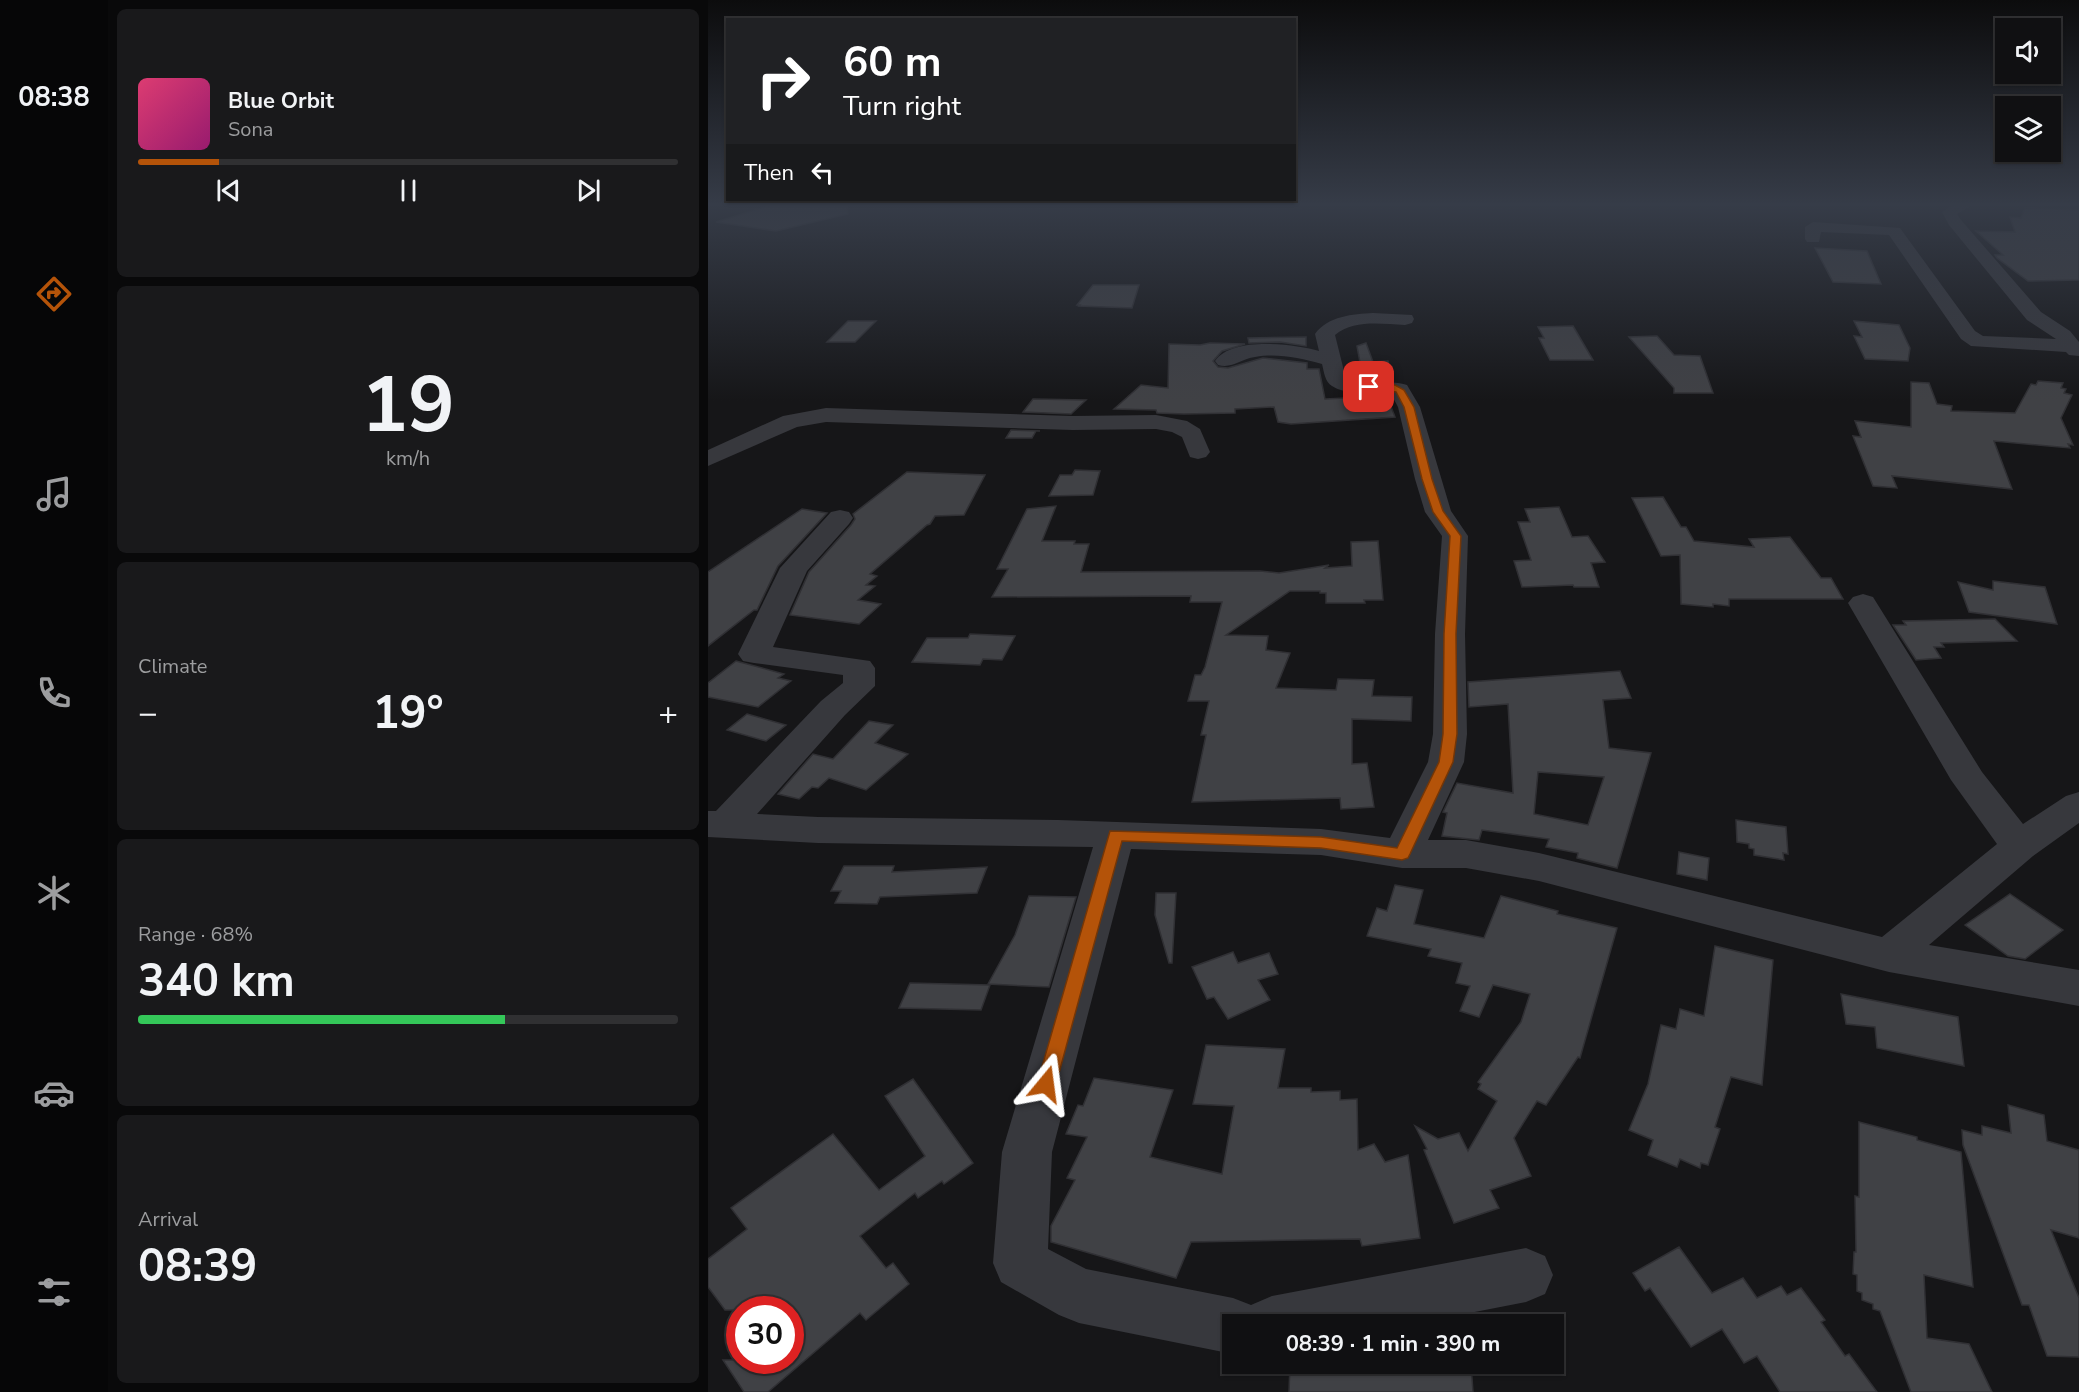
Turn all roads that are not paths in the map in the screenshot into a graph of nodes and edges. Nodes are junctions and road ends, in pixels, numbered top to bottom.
1 (1922, 271) edge
2 (1996, 271) edge
3 (1405, 319) dead end
4 (2075, 350) edge
5 (1225, 361) dead end
6 (1332, 361) junction
7 (1198, 452) dead end
8 (708, 459) edge
9 (840, 518) dead end
10 (1863, 603) dead end
11 (2079, 805) edge
12 (717, 824) edge
13 (1116, 835) junction
14 (2019, 846) junction
15 (1402, 854) junction
16 (1889, 956) junction
17 (2079, 988) edge
18 (1526, 1275) dead end
19 (1324, 1314) edge
20 (1222, 1324) edge

1 - 4 street
2 - 4 street
3 - 6 street
5 - 6 street
6 - 15 street
7 - 8 street
9 - 12 street
10 - 14 street
11 - 14 street
12 - 13 street
13 - 15 street
13 - 20 street
14 - 16 street
15 - 16 street
16 - 17 street
18 - 19 street

